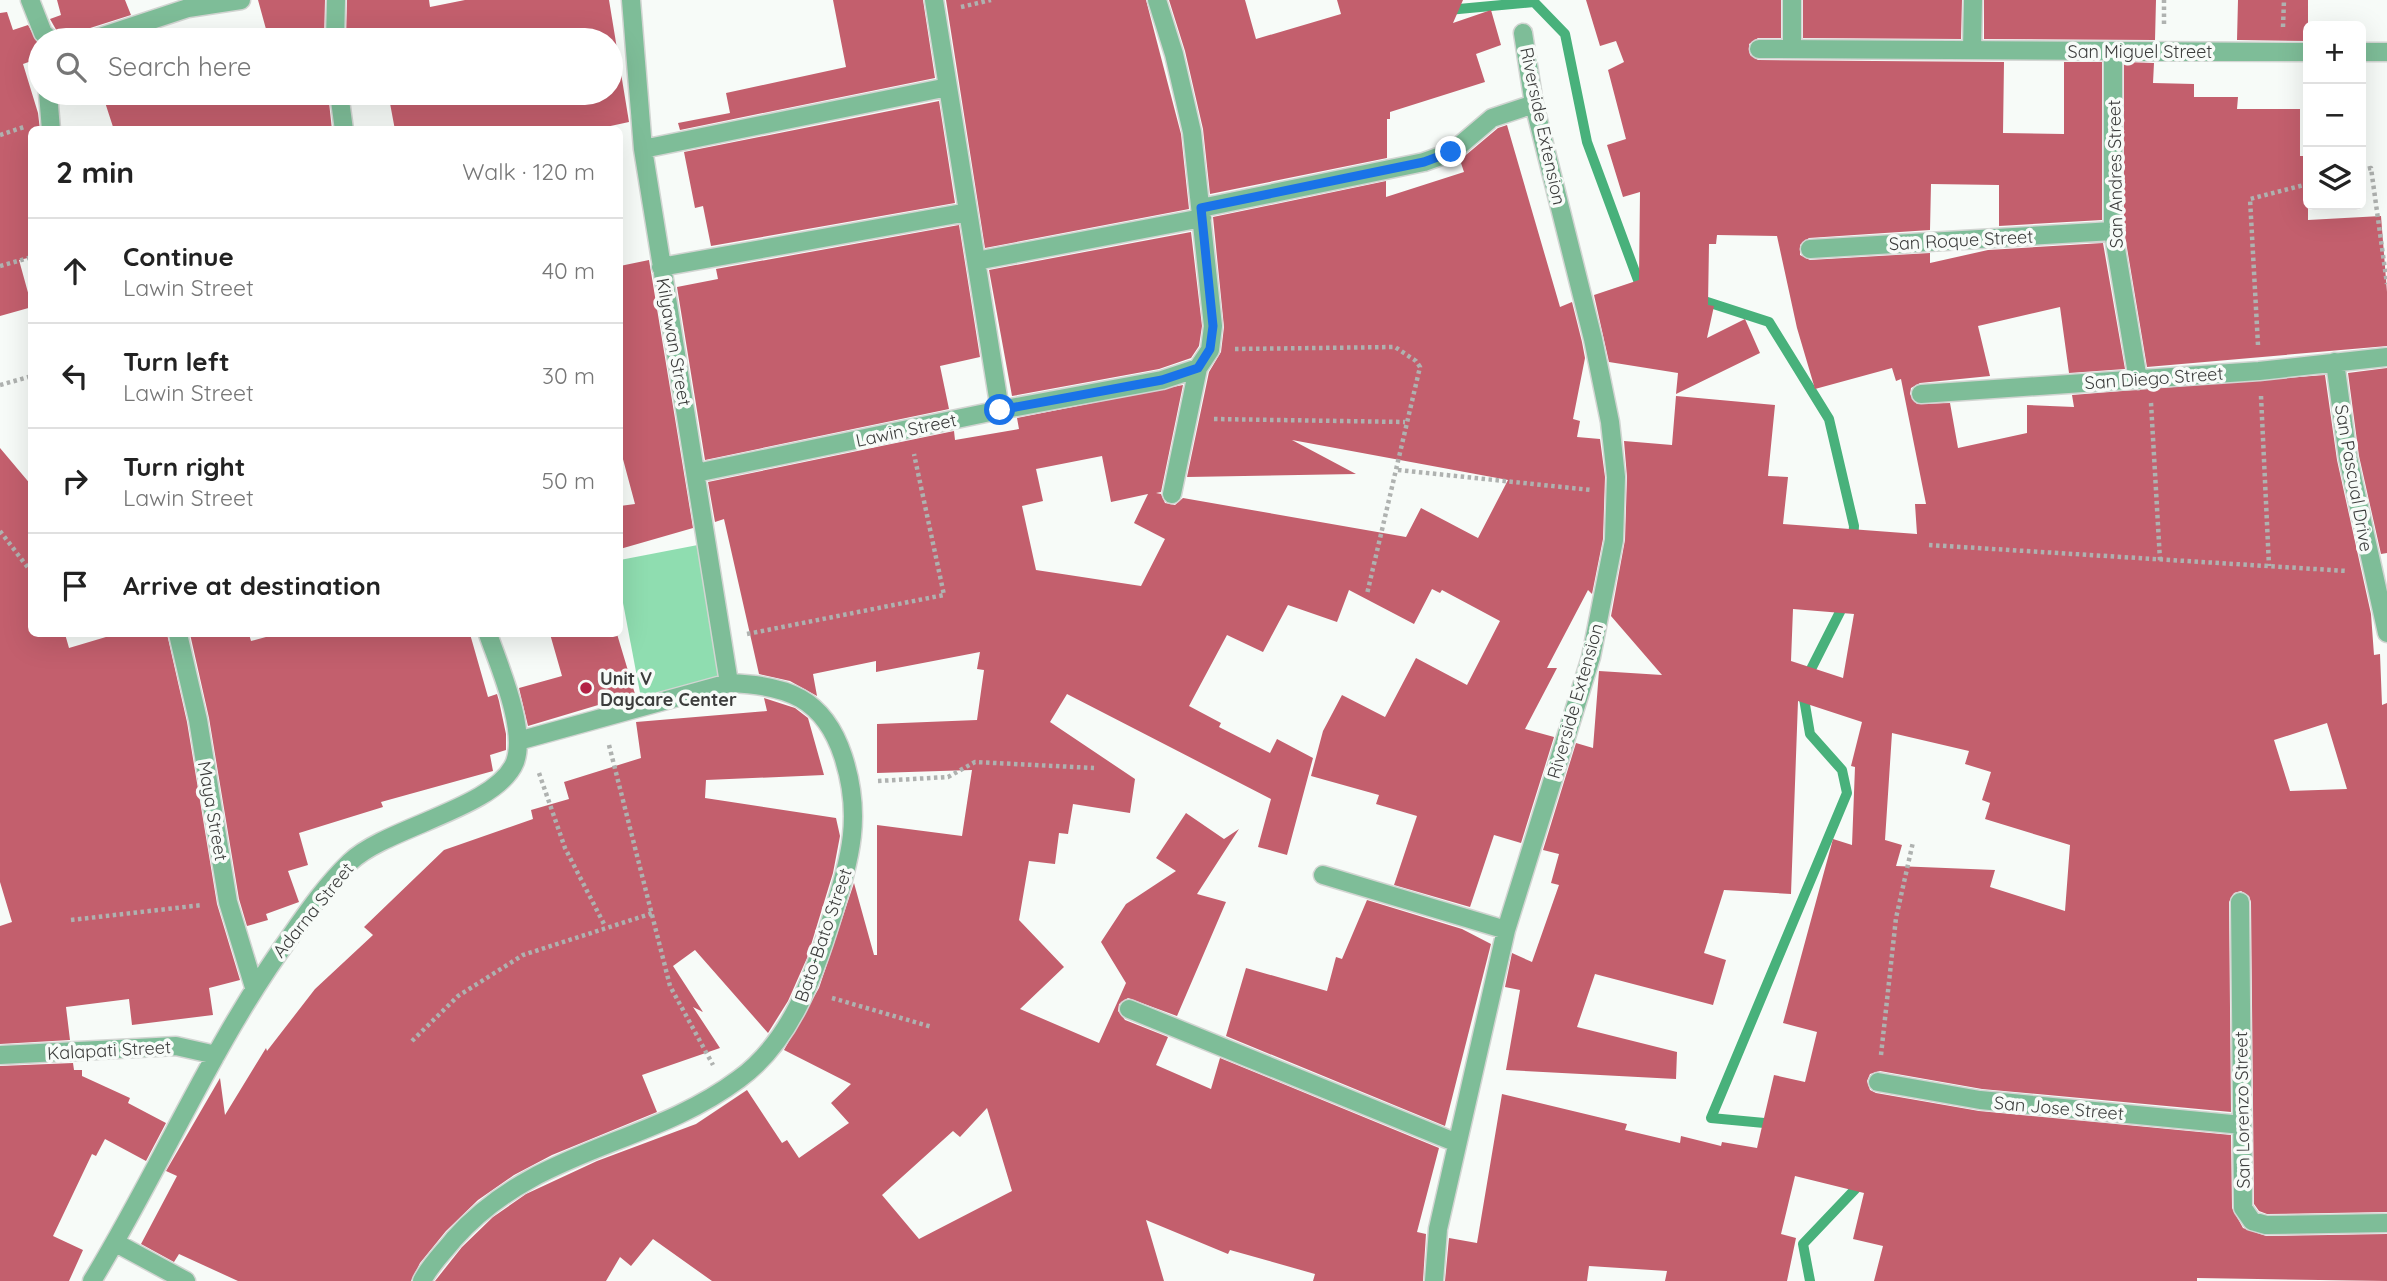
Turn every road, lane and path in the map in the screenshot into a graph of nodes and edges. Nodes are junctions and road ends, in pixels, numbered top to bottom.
1 (30, 0) edge
2 (241, 0) edge
3 (336, 0) edge
4 (631, 0) edge
5 (934, 0) edge
6 (1157, 0) edge
7 (1792, 0) edge
8 (1973, 0) edge
9 (187, 4) edge
10 (41, 28) edge
11 (123, 28) edge
12 (335, 28) edge
13 (1523, 33) dead end
14 (1759, 49) dead end
15 (1792, 49) junction
16 (1972, 50) junction
17 (2113, 51) junction
18 (2303, 52) edge
19 (2366, 52) edge
20 (2387, 52) edge
21 (948, 87) junction
22 (1534, 104) junction
23 (49, 105) edge
24 (341, 105) edge
25 (51, 126) edge
26 (343, 126) edge
27 (643, 149) junction
28 (2366, 169) edge
29 (2303, 185) edge
30 (968, 212) junction
31 (1201, 213) junction
32 (2113, 231) junction
33 (1810, 249) dead end
34 (28, 258) edge
35 (976, 261) junction
36 (0, 266) edge
37 (661, 267) junction
38 (2387, 284) edge
39 (1210, 349) junction
40 (2387, 357) edge
41 (2335, 362) junction
42 (1198, 368) junction
43 (2259, 371) junction
44 (28, 377) edge
45 (2144, 379) junction
46 (0, 386) edge
47 (1921, 394) dead end
48 (1000, 410) junction
49 (1188, 416) junction
50 (1405, 422) junction
51 (908, 430) junction
52 (1398, 470) junction
53 (696, 473) junction
54 (1616, 493) junction
55 (1172, 494) dead end
56 (0, 531) edge
57 (1928, 545) dead end
58 (2160, 560) junction
59 (2269, 566) junction
60 (28, 568) edge
61 (2372, 572) junction
62 (1367, 594) dead end
63 (2387, 634) edge
64 (179, 637) edge
65 (489, 637) edge
66 (722, 639) junction
67 (729, 683) junction
68 (602, 717) junction
69 (518, 741) junction
70 (1094, 768) dead end
71 (852, 782) junction
72 (1913, 842) dead end
73 (1324, 875) dead end
74 (228, 902) junction
75 (2240, 902) dead end
76 (653, 913) junction
77 (71, 920) dead end
78 (605, 926) junction
79 (1506, 930) junction
80 (254, 987) junction
81 (807, 991) junction
82 (1129, 1009) dead end
83 (932, 1027) dead end
84 (412, 1041) dead end
85 (0, 1055) edge
86 (216, 1055) junction
87 (1878, 1082) joint
88 (725, 1088) junction
89 (2242, 1125) junction
90 (1457, 1143) junction
91 (2387, 1223) edge
92 (116, 1243) junction
93 (92, 1281) edge
94 (186, 1281) edge
95 (422, 1281) edge
96 (1434, 1281) edge

1 - 10 street
2 - 9 street
3 - 12 street
4 - 27 street, Kilyawan Street
5 - 21 street
6 - 31 street
7 - 15 street
8 - 16 street
9 - 11 street
13 - 22 street, Riverside Extension
14 - 15 street, San Miguel Street
15 - 16 street, San Miguel Street
16 - 17 street, San Miguel Street
17 - 18 street, San Miguel Street
17 - 32 street, San Andres Street
19 - 20 street
21 - 27 street
21 - 30 street
22 - 31 street
22 - 54 street, Riverside Extension
23 - 25 street
24 - 26 street
27 - 37 street, Kilyawan Street
28 - 38 path
29 - 43 path
30 - 35 street
30 - 37 street
31 - 35 street
31 - 39 street
32 - 33 street, San Roque Street
32 - 45 street, San Andres Street
34 - 36 path
35 - 48 street
37 - 53 street, Kilyawan Street
39 - 42 street
39 - 50 path
40 - 41 street, San Diego Street
41 - 43 street, San Diego Street
41 - 61 street, San Pascual Drive
42 - 48 street, Lawin Street
42 - 49 street
43 - 45 street, San Diego Street
43 - 59 path
44 - 46 path
45 - 47 street, San Diego Street
45 - 58 path
48 - 51 street, Lawin Street
49 - 50 path
49 - 55 street
50 - 52 path
51 - 53 street, Lawin Street
51 - 66 path
52 - 54 path
52 - 62 path
53 - 66 street, Kilyawan Street
54 - 79 street, Riverside Extension
56 - 60 path
57 - 58 path
58 - 59 path
59 - 61 path
61 - 63 street, San Pascual Drive
64 - 74 street, Maya Street
65 - 69 street
66 - 67 street, Kilyawan Street
67 - 68 street, Bato-Bato Street
67 - 71 street, Bato-Bato Street
68 - 69 street, Bato-Bato Street
68 - 76 path
69 - 78 path
69 - 80 street, Adarna Street
70 - 71 path
71 - 81 street, Bato-Bato Street
72 - 87 path
73 - 79 street
74 - 77 path
74 - 80 street, Maya Street
75 - 89 street, San Lorenzo Street
76 - 78 path
76 - 88 path
78 - 84 path
79 - 90 street, Riverside Extension
80 - 86 street, Adarna Street
81 - 83 path
81 - 88 street, Bato-Bato Street
82 - 90 street
85 - 86 street, Kalapati Street
86 - 92 street, Adarna Street
87 - 89 street, San Jose Street
88 - 95 street, Bato-Bato Street
89 - 91 street, San Lorenzo Street
90 - 96 street, Riverside Extension
92 - 93 street, Adarna Street
92 - 94 street

